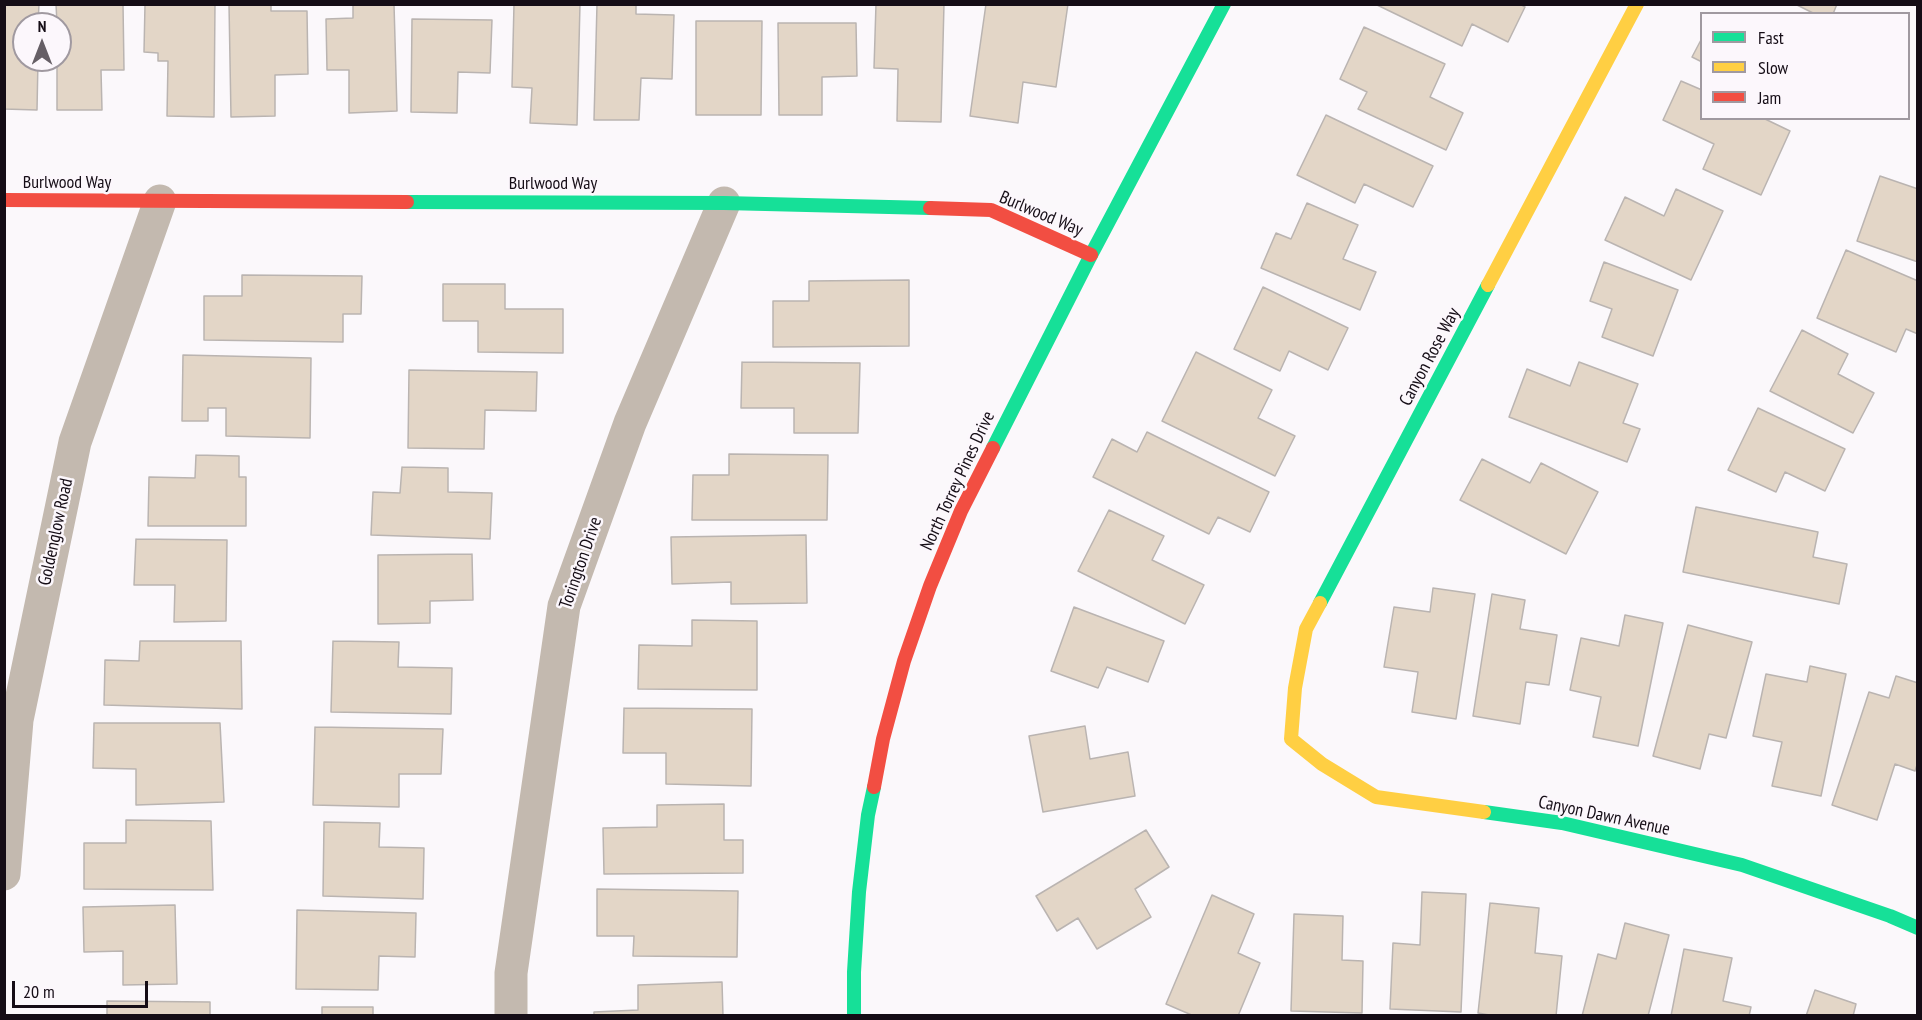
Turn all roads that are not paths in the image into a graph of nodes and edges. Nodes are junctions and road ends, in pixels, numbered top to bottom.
1 (1224, 4) edge
2 (1637, 4) edge
3 (4, 200) edge
4 (160, 201) junction
5 (724, 203) junction
6 (1091, 255) junction
7 (11, 720) edge
8 (1291, 739) joint
9 (4, 874) edge
10 (1917, 928) edge
11 (512, 1016) edge
12 (854, 1016) edge

1 - 6 street, North Torrey Pines Drive
2 - 8 street, Canyon Rose Way
3 - 4 street, Burlwood Way
4 - 5 street, Burlwood Way
4 - 7 street, Goldenglow Road
5 - 6 street, Burlwood Way
5 - 11 street, Torington Drive
6 - 12 street, North Torrey Pines Drive
7 - 9 street, Goldenglow Road
8 - 10 street, Canyon Dawn Avenue

